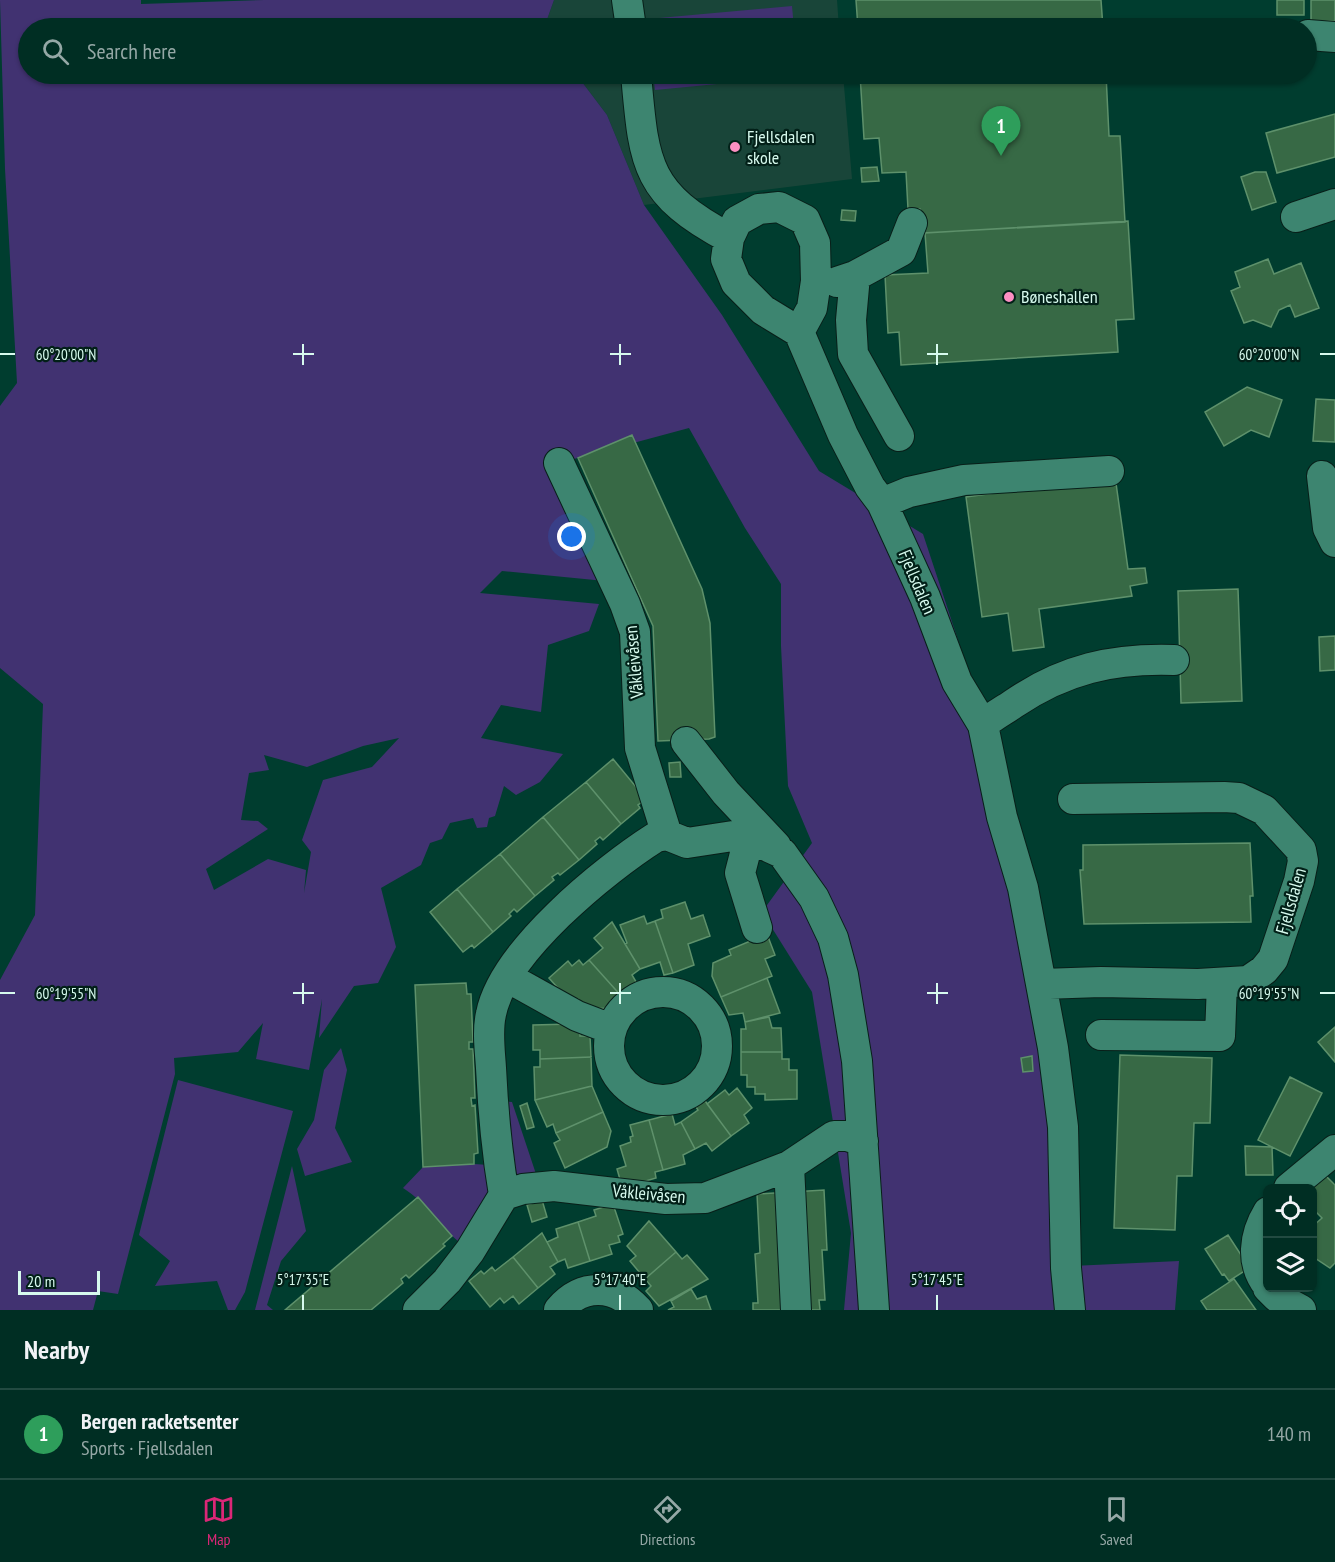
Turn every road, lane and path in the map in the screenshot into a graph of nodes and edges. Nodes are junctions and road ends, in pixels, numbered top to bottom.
1 (627, 0) edge
2 (630, 18) edge
3 (637, 84) edge
4 (1335, 204) edge
5 (1296, 216) dead end
6 (912, 223) dead end
7 (729, 238) junction
8 (855, 276) junction
9 (816, 281) junction
10 (799, 332) junction
11 (899, 436) dead end
12 (559, 463) dead end
13 (1108, 471) dead end
14 (1322, 477) dead end
15 (882, 503) junction
16 (1335, 542) edge
17 (1174, 660) dead end
18 (983, 725) junction
19 (686, 742) dead end
20 (1073, 799) dead end
21 (667, 835) junction
22 (748, 838) junction
23 (782, 853) junction
24 (758, 928) dead end
25 (507, 977) junction
26 (1222, 983) junction
27 (1042, 984) junction
28 (611, 1029) dead end
29 (1101, 1035) dead end
30 (863, 1141) junction
31 (1335, 1150) edge
32 (789, 1166) junction
33 (1294, 1184) edge
34 (504, 1195) junction
35 (1263, 1222) edge
36 (1263, 1277) edge
37 (1274, 1292) edge
38 (418, 1310) edge
39 (559, 1310) edge
40 (638, 1310) edge
41 (796, 1310) edge
42 (874, 1310) edge
43 (1070, 1310) edge
44 (1301, 1310) edge

1 - 2 street
3 - 7 street
4 - 5 street
6 - 8 street
7 - 9 street
7 - 10 street
8 - 9 street
8 - 11 street
9 - 10 street
10 - 15 street, Fjellsdalen
12 - 21 street, Våkleivåsen
13 - 15 street
14 - 16 street
15 - 18 street, Fjellsdalen
17 - 18 street
18 - 27 street, Fjellsdalen
19 - 23 street
20 - 26 street, Fjellsdalen
21 - 22 street
21 - 25 street
22 - 23 street
22 - 24 street
23 - 30 street
25 - 28 street
25 - 34 street
26 - 27 street, Fjellsdalen
26 - 29 street
27 - 43 street, Fjellsdalen
30 - 32 street, Våkleivåsen
30 - 42 street
31 - 33 street
32 - 34 street, Våkleivåsen
32 - 41 street
34 - 38 street
35 - 36 street
37 - 44 street
39 - 40 street

